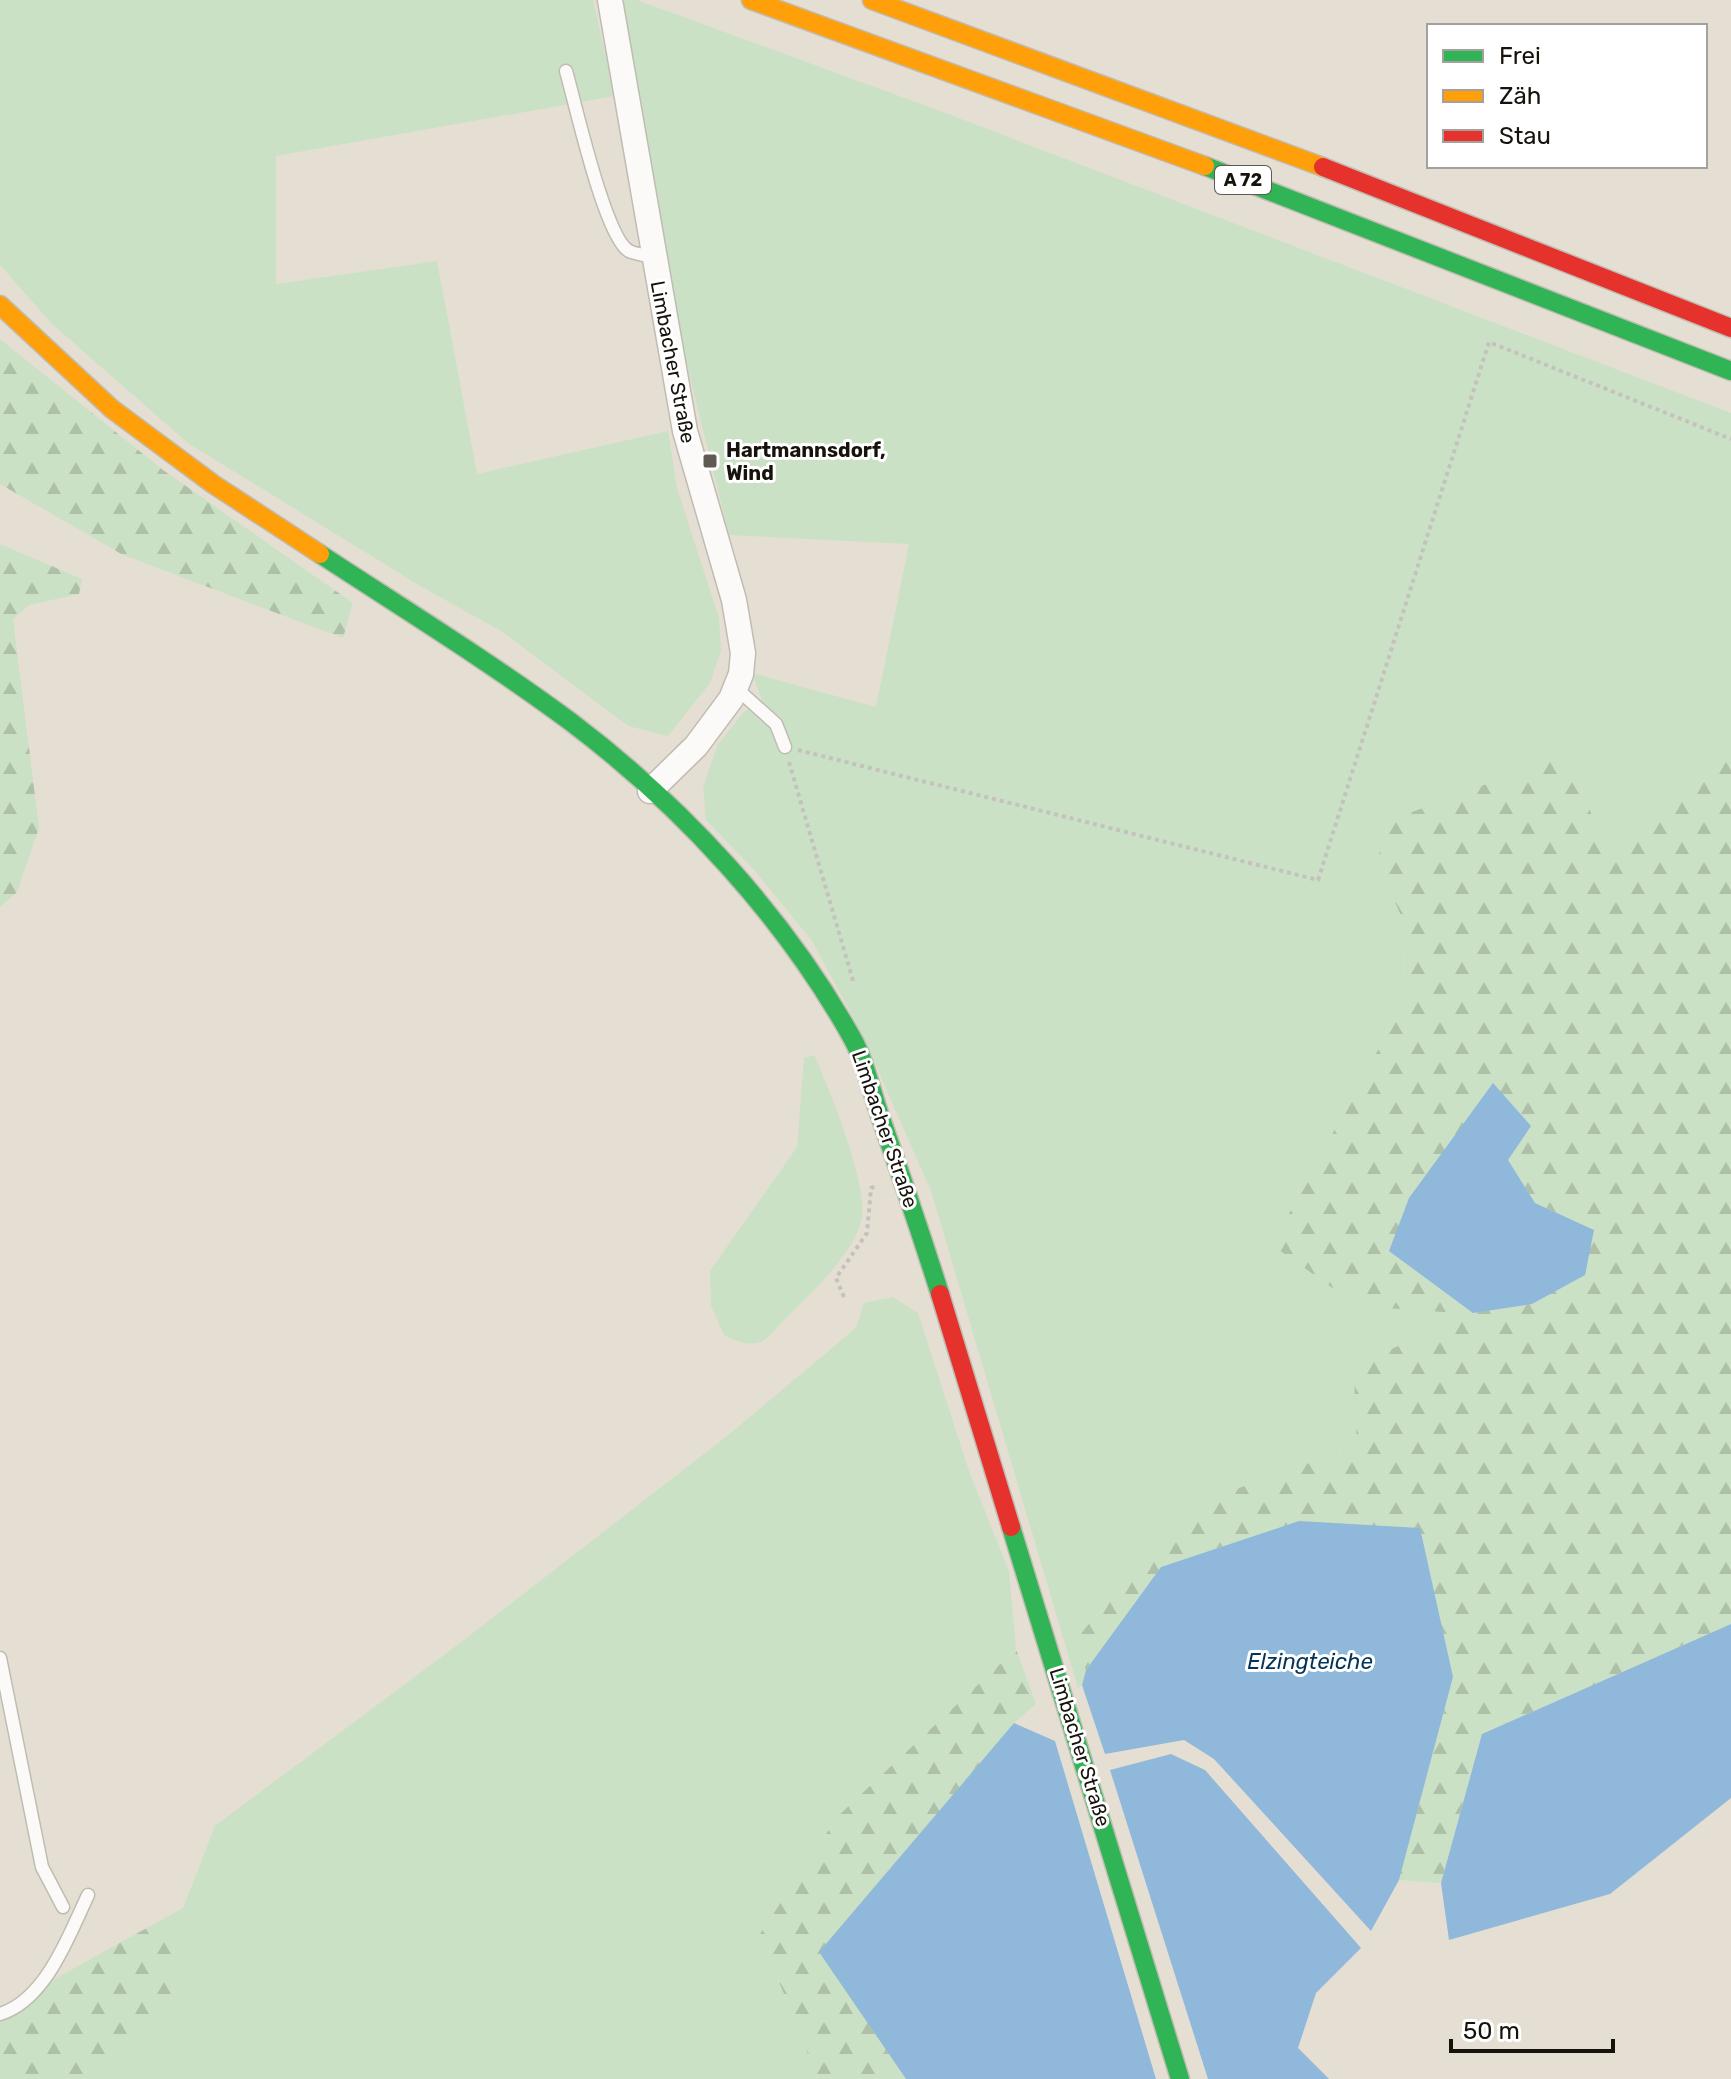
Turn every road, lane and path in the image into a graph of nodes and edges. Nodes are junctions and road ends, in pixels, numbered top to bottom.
1 (610, 0) edge
2 (751, 0) edge
3 (872, 0) edge
4 (566, 71) dead end
5 (653, 257) junction
6 (0, 305) edge
7 (1731, 328) edge
8 (1731, 371) edge
9 (1731, 439) edge
10 (736, 688) junction
11 (785, 747) junction
12 (650, 791) junction
13 (855, 990) dead end
14 (901, 1176) junction
15 (844, 1297) dead end
16 (0, 1658) edge
17 (88, 1895) dead end
18 (63, 1907) dead end
19 (0, 2014) edge
20 (1180, 2079) edge

1 - 5 street, Limbacher Straße
2 - 8 main road, A 72
3 - 7 main road, A 72
4 - 5 lane, Limbacher Straße
5 - 10 street, Limbacher Straße
6 - 12 main road
9 - 11 path
10 - 11 lane
10 - 12 street, Limbacher Straße
11 - 13 path
12 - 14 main road, Limbacher Straße
14 - 15 path
14 - 20 main road, Limbacher Straße
16 - 18 lane
17 - 19 lane

